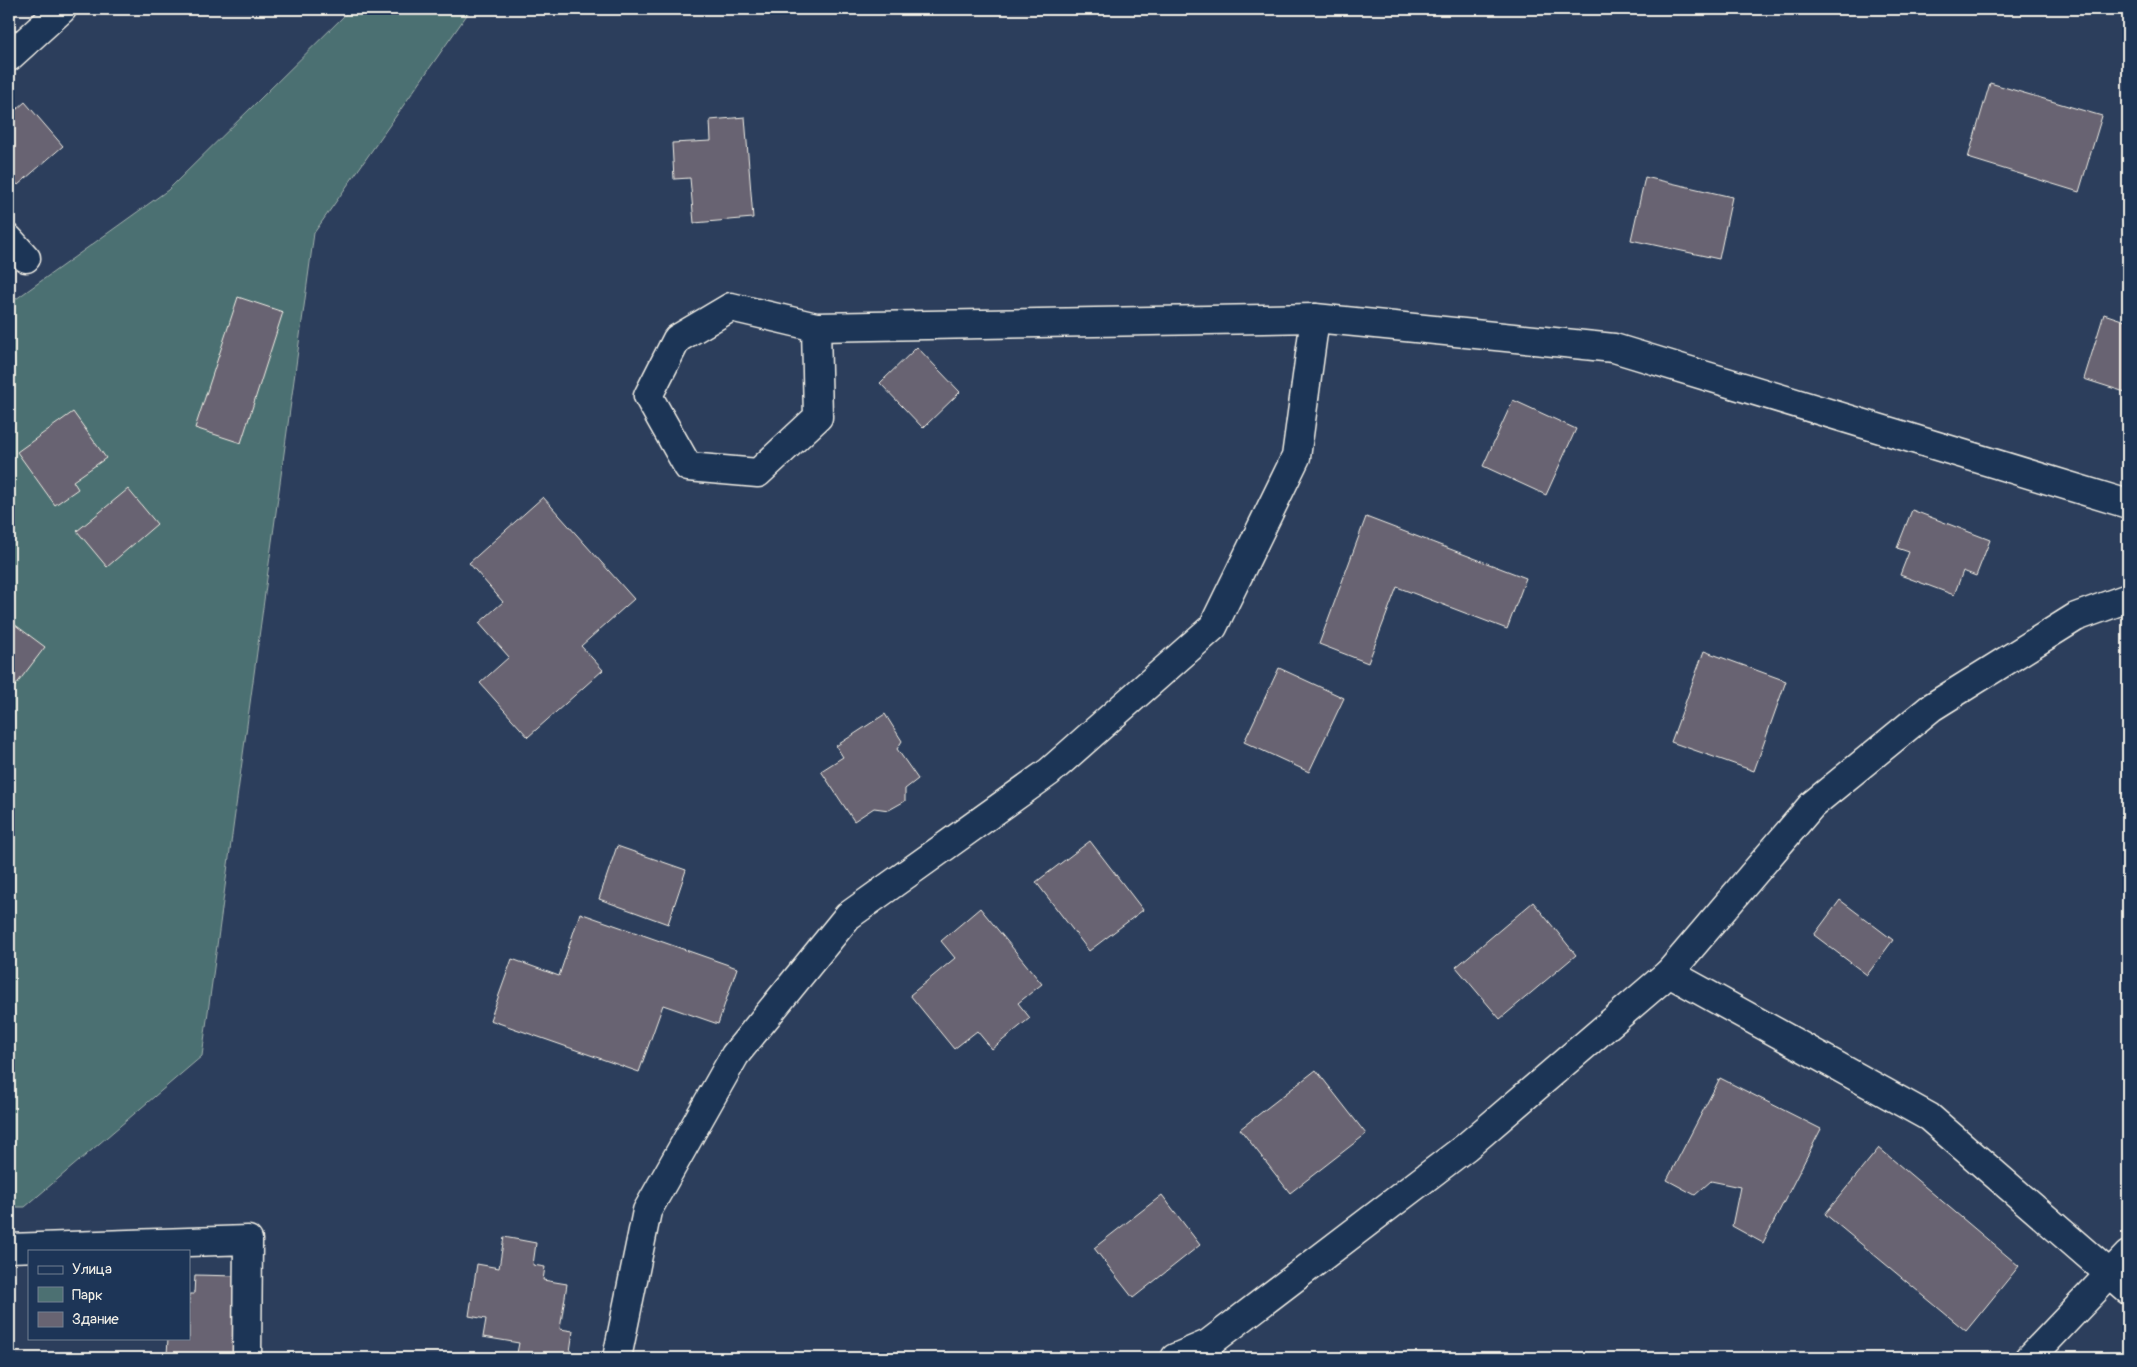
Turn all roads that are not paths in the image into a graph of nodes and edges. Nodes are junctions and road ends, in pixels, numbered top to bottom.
1 (62, 9) edge
2 (9, 57) edge
3 (1315, 318) junction
4 (816, 327) junction
5 (2128, 504) edge
6 (2128, 598) edge
7 (1669, 973) junction
8 (9, 1248) edge
9 (2122, 1273) edge
10 (247, 1358) edge
11 (617, 1358) edge
12 (1175, 1358) edge
13 (2030, 1358) edge

1 - 2 street
3 - 4 street
3 - 5 street
3 - 11 street
4 - 4 street
6 - 7 street
7 - 9 street
7 - 12 street
8 - 10 street
9 - 13 street

